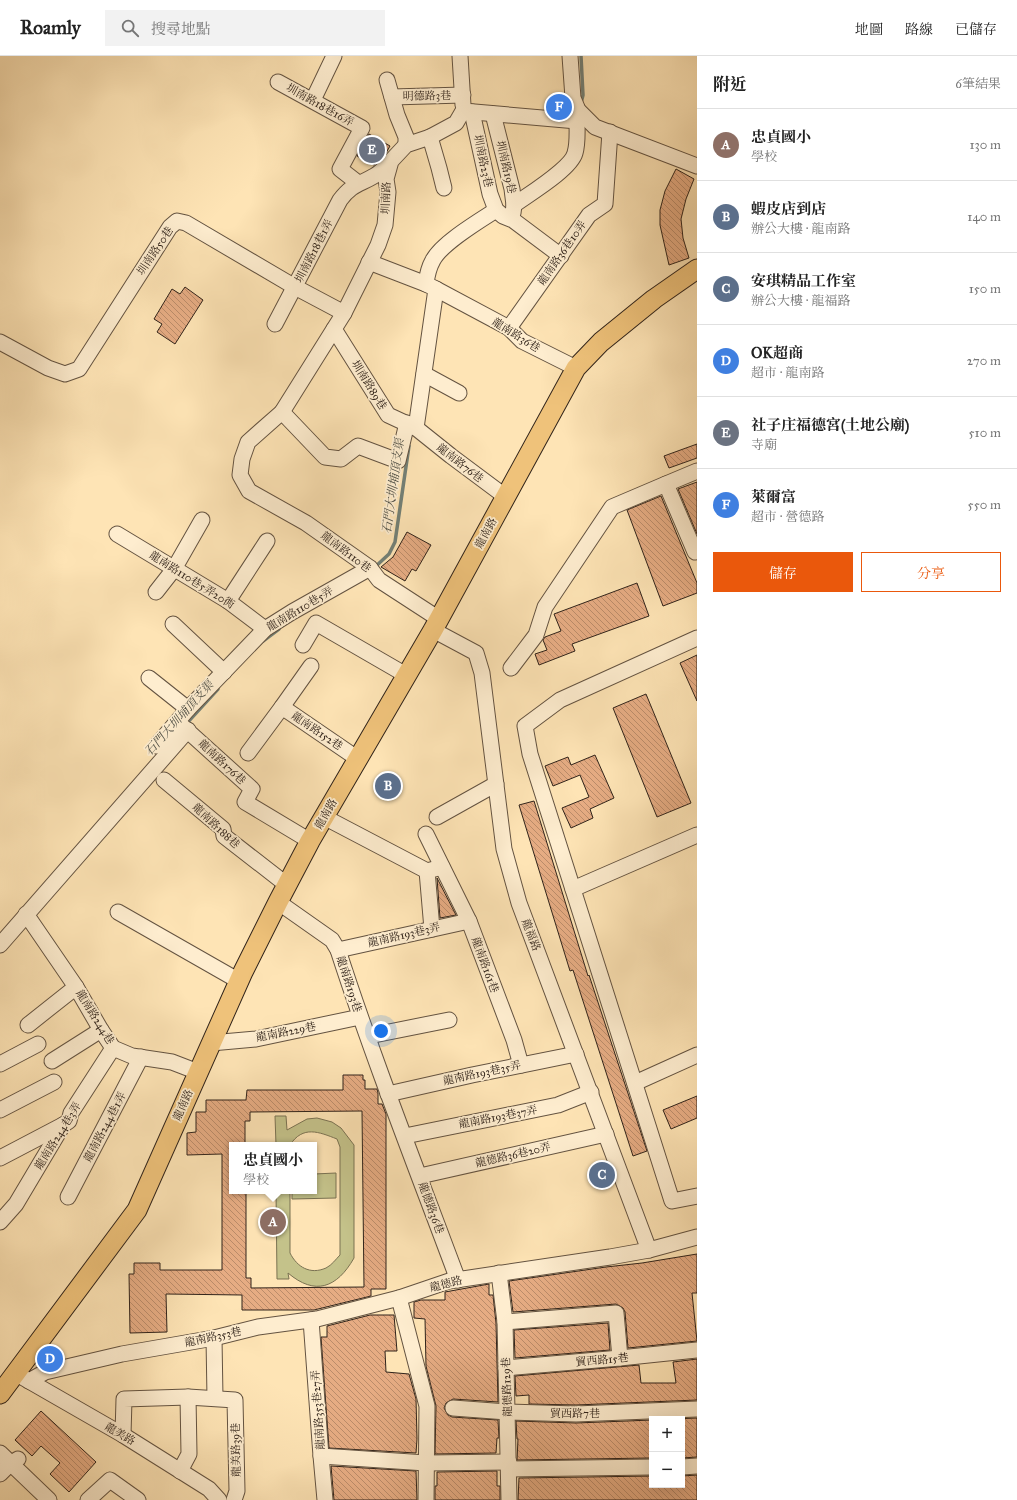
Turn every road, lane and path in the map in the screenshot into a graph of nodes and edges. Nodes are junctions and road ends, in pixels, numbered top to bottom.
1 (334, 56) edge
2 (460, 56) edge
3 (570, 56) edge
4 (387, 80) dead end
5 (278, 82) dead end
6 (463, 95) junction
7 (392, 97) junction
8 (313, 100) junction
9 (467, 112) junction
10 (494, 114) junction
11 (578, 116) junction
12 (610, 132) junction
13 (430, 137) junction
14 (406, 145) junction
15 (391, 161) junction
16 (697, 166) edge
17 (358, 183) junction
18 (444, 188) dead end
19 (514, 205) junction
20 (496, 210) junction
21 (513, 220) junction
22 (561, 256) junction
23 (370, 262) junction
24 (697, 269) edge
25 (431, 286) junction
26 (295, 287) junction
27 (344, 313) junction
28 (275, 324) dead end
29 (509, 328) junction
30 (334, 329) junction
31 (0, 342) edge
32 (576, 368) junction
33 (424, 374) junction
34 (459, 393) dead end
35 (282, 412) junction
36 (411, 426) junction
37 (697, 471) edge
38 (666, 484) junction
39 (249, 491) joint
40 (506, 497) junction
41 (202, 520) dead end
42 (117, 534) dead end
43 (267, 541) dead end
44 (696, 554) edge
45 (370, 568) junction
46 (174, 569) junction
47 (156, 592) dead end
48 (228, 601) junction
49 (173, 624) dead end
50 (436, 625) junction
51 (265, 629) junction
52 (697, 638) edge
53 (303, 645) dead end
54 (311, 666) dead end
55 (511, 668) dead end
56 (224, 672) junction
57 (406, 675) junction
58 (149, 678) dead end
59 (282, 708) junction
60 (188, 709) junction
61 (183, 726) junction
62 (156, 746) dead end
63 (248, 753) dead end
64 (358, 759) junction
65 (164, 780) dead end
66 (496, 784) junction
67 (324, 817) junction
68 (437, 817) dead end
69 (426, 834) dead end
70 (697, 835) edge
71 (310, 841) junction
72 (442, 866) junction
73 (426, 871) junction
74 (287, 885) junction
75 (573, 889) junction
76 (278, 902) junction
77 (118, 912) dead end
78 (26, 914) junction
79 (469, 920) junction
80 (432, 929) junction
81 (0, 945) edge
82 (338, 950) junction
83 (239, 981) junction
84 (76, 987) junction
85 (360, 1017) junction
86 (449, 1020) dead end
87 (28, 1025) dead end
88 (101, 1030) junction
89 (369, 1036) junction
90 (210, 1043) junction
91 (38, 1044) dead end
92 (114, 1048) junction
93 (576, 1054) junction
94 (697, 1055) edge
95 (142, 1057) junction
96 (52, 1061) dead end
97 (0, 1064) edge
98 (521, 1065) junction
99 (198, 1072) junction
100 (54, 1082) dead end
101 (635, 1083) junction
102 (591, 1092) junction
103 (388, 1094) junction
104 (0, 1110) edge
105 (63, 1125) junction
106 (606, 1134) junction
107 (405, 1136) junction
108 (1, 1154) edge
109 (420, 1176) junction
110 (697, 1196) edge
111 (68, 1197) dead end
112 (0, 1222) edge
113 (697, 1237) edge
114 (649, 1250) junction
115 (499, 1273) junction
116 (458, 1280) junction
117 (399, 1298) junction
118 (312, 1320) junction
119 (505, 1322) junction
120 (214, 1338) junction
121 (697, 1350) edge
122 (620, 1358) junction
123 (506, 1368) junction
124 (22, 1377) junction
125 (0, 1394) edge
126 (188, 1397) junction
127 (215, 1398) junction
128 (453, 1408) dead end
129 (697, 1409) edge
130 (508, 1412) junction
131 (123, 1435) junction
132 (321, 1456) junction
133 (7, 1462) edge
134 (426, 1463) junction
135 (509, 1465) junction
136 (685, 1466) edge
137 (697, 1466) edge
138 (649, 1467) edge
139 (180, 1470) junction
140 (49, 1500) edge
141 (88, 1500) edge
142 (138, 1500) edge
143 (219, 1500) edge
144 (234, 1500) edge
145 (325, 1500) edge
146 (426, 1500) edge
147 (509, 1500) edge

1 - 8 street
2 - 6 street, 圳南路23巷
3 - 11 street
4 - 7 street
5 - 8 street, 圳南路18巷16弄
6 - 7 street, 明德路3巷
6 - 9 street, 圳南路23巷
7 - 14 street
8 - 17 street, 圳南路18巷16弄
9 - 10 street
9 - 13 street, 圳南路
9 - 20 street, 圳南路23巷
10 - 11 street
10 - 19 street, 圳南路19巷
11 - 12 street
11 - 19 street
12 - 16 street
12 - 22 street, 龍南路36巷10弄
13 - 14 street, 圳南路
13 - 18 street
14 - 15 street, 圳南路
15 - 17 street, 圳南路18巷1弄
15 - 23 street, 圳南路
17 - 26 street, 圳南路18巷1弄
19 - 21 street, 圳南路19巷
20 - 21 street
20 - 25 street
21 - 22 street
22 - 29 street, 龍南路36巷10弄
23 - 25 street, 龍南路36巷
23 - 27 street, 圳南路
24 - 32 main road, 龍南路
25 - 29 street, 龍南路36巷
25 - 33 street
26 - 27 street, 圳南路50巷
26 - 28 street, 圳南路18巷1弄
26 - 31 street, 圳南路50巷
27 - 30 street, 圳南路
29 - 32 street, 龍南路36巷
30 - 35 street, 圳南路
30 - 36 street, 圳南路89巷
32 - 40 main road, 龍南路
33 - 34 street
33 - 36 street
35 - 36 street
35 - 39 street, 圳南路
36 - 40 street, 龍南路76巷
37 - 38 street
38 - 44 street
38 - 55 street
39 - 45 street, 龍南路110巷
40 - 50 main road, 龍南路
41 - 46 street
42 - 46 street, 龍南路110巷5弄20衖
43 - 48 street
45 - 50 street, 龍南路110巷
45 - 51 street, 龍南路110巷5弄
46 - 47 street
46 - 48 street, 龍南路110巷5弄20衖
48 - 51 street, 龍南路110巷5弄20衖
49 - 56 street
50 - 57 main road, 龍南路
50 - 66 street, 龍福路
51 - 56 street, 龍南路110巷5弄
52 - 75 street
53 - 57 street
54 - 59 street
56 - 60 street, 龍南路110巷5弄
57 - 64 main road, 龍南路
58 - 60 street
59 - 63 street, 龍南路152巷
59 - 64 street, 龍南路152巷
60 - 61 street, 龍南路110巷5弄
61 - 62 street, 龍南路110巷5弄
61 - 71 street, 龍南路176巷
61 - 78 street
64 - 67 main road, 龍南路
65 - 74 street, 龍南路188巷
66 - 68 street
66 - 93 street, 龍福路
67 - 71 main road, 龍南路
67 - 73 street
69 - 72 street, 龍南路161巷
70 - 75 street
71 - 74 main road, 龍南路
72 - 73 street
72 - 79 street, 龍南路161巷
73 - 80 street
74 - 76 main road, 龍南路
75 - 101 street
76 - 82 street, 龍南路193巷
76 - 83 main road, 龍南路
77 - 83 street
78 - 81 street
78 - 84 street, 龍南路244巷
79 - 80 street, 龍南路193巷3弄
79 - 98 street, 龍南路161巷
80 - 82 street, 龍南路193巷3弄
82 - 85 street, 龍南路193巷
83 - 90 main road, 龍南路
84 - 87 street
84 - 88 street, 龍南路244巷
85 - 89 street, 龍南路193巷
85 - 90 street, 龍南路229巷
86 - 89 street
88 - 92 street, 龍南路244巷
88 - 96 street
89 - 103 street, 龍南路193巷
90 - 99 main road, 龍南路
91 - 97 street
92 - 95 street, 龍南路244巷
92 - 105 street, 龍南路244巷3弄
93 - 98 street, 龍南路193巷35弄
93 - 102 street, 龍福路
94 - 101 street
95 - 99 street, 龍南路244巷
95 - 111 street, 龍南路244巷1弄
98 - 103 street, 龍南路193巷35弄
99 - 124 main road, 龍南路
100 - 104 street
101 - 110 street
102 - 106 street, 龍福路
102 - 107 street, 龍南路193巷37弄
103 - 107 street, 龍南路193巷
105 - 108 street
105 - 112 street, 龍南路244巷3弄
106 - 109 street, 龍德路36巷20弄
106 - 114 street, 龍福路
107 - 109 street, 龍德路36巷
109 - 116 street, 龍德路36巷
113 - 114 street, 龍德路
114 - 115 street, 龍德路
115 - 116 street, 龍德路
115 - 119 street, 龍德路129巷
116 - 117 street, 龍德路
117 - 118 street, 龍南路353巷
117 - 134 street
118 - 120 street, 龍南路353巷
118 - 132 street, 龍南路353巷27弄
119 - 122 street
119 - 123 street, 龍德路129巷
120 - 124 street, 龍南路353巷
120 - 127 street
121 - 122 street, 貿西路15巷
122 - 123 street, 貿西路15巷
123 - 130 street, 龍德路129巷
124 - 125 main road, 龍南路
124 - 131 street, 龍美路
126 - 127 street
126 - 131 street
126 - 139 street
127 - 144 street, 龍美路39巷
128 - 130 street, 貿西路7巷
129 - 130 street, 貿西路7巷
130 - 135 street, 龍德路129巷
131 - 139 street, 龍美路
132 - 134 street
132 - 145 street, 龍南路353巷27弄
133 - 140 street
134 - 135 street
134 - 146 street
135 - 138 street
135 - 147 street, 龍德路129巷
136 - 137 street
139 - 143 street, 龍美路
141 - 142 street

